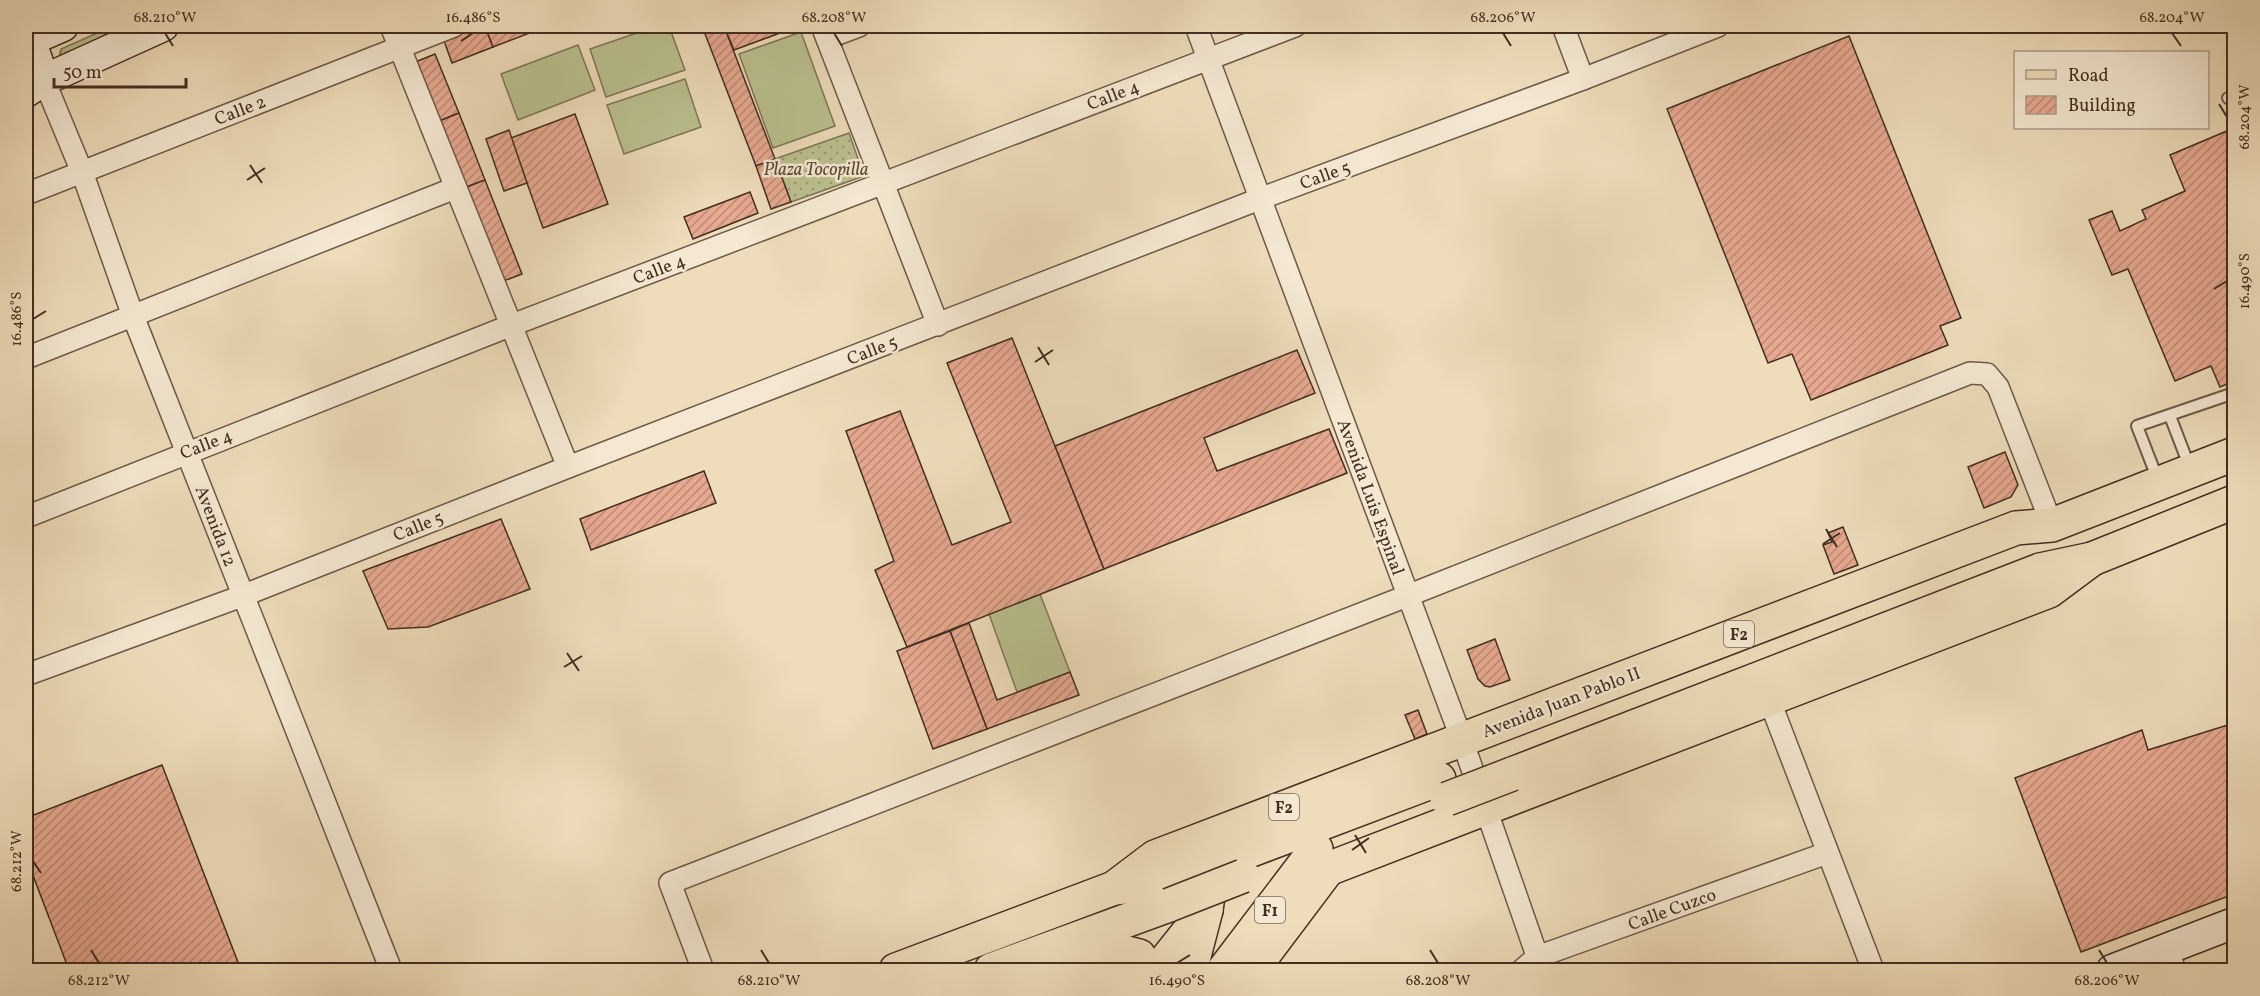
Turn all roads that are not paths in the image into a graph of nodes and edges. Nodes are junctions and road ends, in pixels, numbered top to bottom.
1 (63, 26) edge
2 (163, 26) edge
3 (391, 26) edge
4 (454, 26) edge
5 (859, 26) edge
6 (1196, 26) edge
7 (1295, 26) edge
8 (1563, 26) edge
9 (1718, 26) edge
10 (824, 32) edge
11 (28, 35) edge
12 (399, 47) junction
13 (1209, 58) junction
14 (1583, 79) junction
15 (35, 86) edge
16 (82, 172) junction
17 (882, 183) junction
18 (456, 188) junction
19 (26, 194) edge
20 (1262, 198) junction
21 (134, 316) junction
22 (938, 325) junction
23 (512, 326) junction
24 (26, 358) edge
25 (2235, 393) edge
26 (2170, 416) junction
27 (187, 452) junction
28 (2235, 454) edge
29 (568, 467) junction
30 (2191, 471) junction
31 (2160, 483) junction
32 (2235, 502) edge
33 (26, 517) edge
34 (2052, 525) junction
35 (2092, 559) junction
36 (242, 596) junction
37 (1407, 596) junction
38 (26, 675) edge
39 (1769, 699) junction
40 (1462, 740) junction
41 (1508, 764) junction
42 (1443, 789) junction
43 (1486, 808) junction
44 (1827, 853) junction
45 (1322, 859) junction
46 (1212, 866) junction
47 (1114, 888) junction
48 (1206, 910) junction
49 (2235, 923) edge
50 (2171, 960) edge
51 (1534, 966) edge
52 (391, 970) edge
53 (703, 970) edge
54 (896, 970) edge
55 (991, 970) edge
56 (1075, 970) edge
57 (1148, 970) edge
58 (1158, 970) edge
59 (1187, 970) edge
60 (1224, 970) edge
61 (1252, 970) edge
62 (1873, 970) edge
63 (2112, 970) edge

1 - 11 street
2 - 15 street
3 - 12 street
4 - 12 street, Calle 2
5 - 10 street
6 - 13 street, Avenida Luis Espinal
7 - 13 street, Calle 4
8 - 14 street
9 - 14 street, Calle 5
10 - 17 street
11 - 15 street
12 - 16 street, Calle 2
12 - 18 street
13 - 17 street, Calle 4
13 - 20 street, Avenida Luis Espinal
14 - 20 street, Calle 5
15 - 16 street, Avenida 12
16 - 19 street, Calle 2
16 - 21 street, Avenida 12
17 - 22 street
17 - 23 street, Calle 4
18 - 21 street
18 - 23 street
20 - 22 street, Calle 5
20 - 37 street, Avenida Luis Espinal
21 - 24 street
21 - 27 street, Avenida 12
22 - 29 street, Calle 5
23 - 27 street, Calle 4
23 - 29 street
25 - 26 lane
26 - 30 lane
26 - 31 lane
27 - 33 street, Calle 4
27 - 36 street, Avenida 12
28 - 30 main road, Avenida Juan Pablo II / F2
29 - 36 street, Calle 5
30 - 31 main road, Avenida Juan Pablo II / F2
31 - 34 main road, Avenida Juan Pablo II / F2
32 - 35 main road, F2
34 - 37 street
34 - 40 main road, Avenida Juan Pablo II / F2
34 - 41 main road, F2
35 - 39 main road
35 - 41 main road, F2
36 - 38 street, Calle 5
36 - 52 street, Avenida 12
37 - 40 street, Avenida Luis Espinal
37 - 53 street
39 - 43 main road
39 - 44 street
40 - 43 street, Avenida Luis Espinal
40 - 47 main road, Avenida Juan Pablo II / F2
41 - 42 main road, F2, bridge
42 - 45 main road, F2
42 - 46 main road, F2
43 - 45 main road
43 - 51 street, Avenida Luis Espinal
44 - 51 street, Calle Cuzco
44 - 62 street
45 - 55 main road, F2, bridge
45 - 60 main road, F1
45 - 61 main road
46 - 47 main road, F2
46 - 48 main road
47 - 54 main road, Avenida Juan Pablo II / F2
48 - 58 main road
48 - 59 main road
49 - 50 street
50 - 63 street
56 - 57 main road

